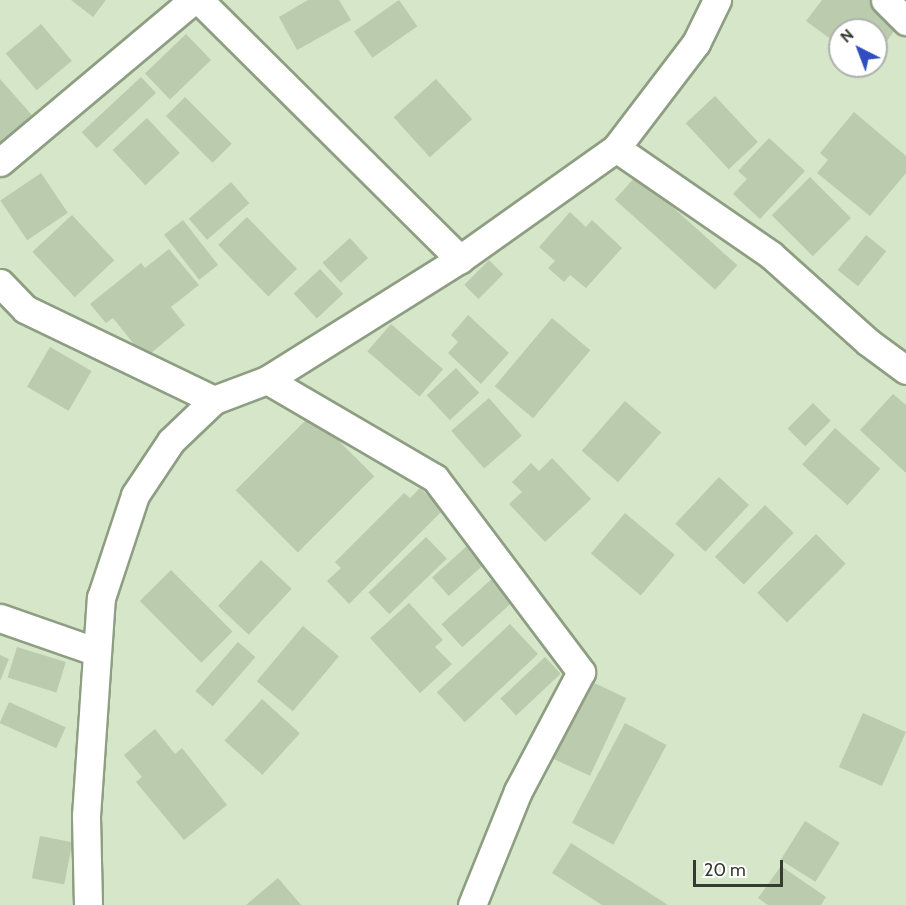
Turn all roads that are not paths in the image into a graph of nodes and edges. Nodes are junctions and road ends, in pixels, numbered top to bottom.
1 (193, 0) edge
2 (199, 0) edge
3 (717, 0) edge
4 (885, 0) edge
5 (906, 21) edge
6 (616, 148) junction
7 (0, 162) edge
8 (460, 260) junction
9 (0, 283) edge
10 (906, 370) edge
11 (267, 380) junction
12 (214, 400) junction
13 (0, 618) edge
14 (95, 651) junction
15 (88, 905) edge
16 (472, 905) edge

1 - 7 street
2 - 8 street
3 - 6 street
4 - 5 street
6 - 8 street
6 - 10 street
8 - 11 street
9 - 12 street
11 - 12 street
11 - 16 street
12 - 14 street
13 - 14 street
14 - 15 street

